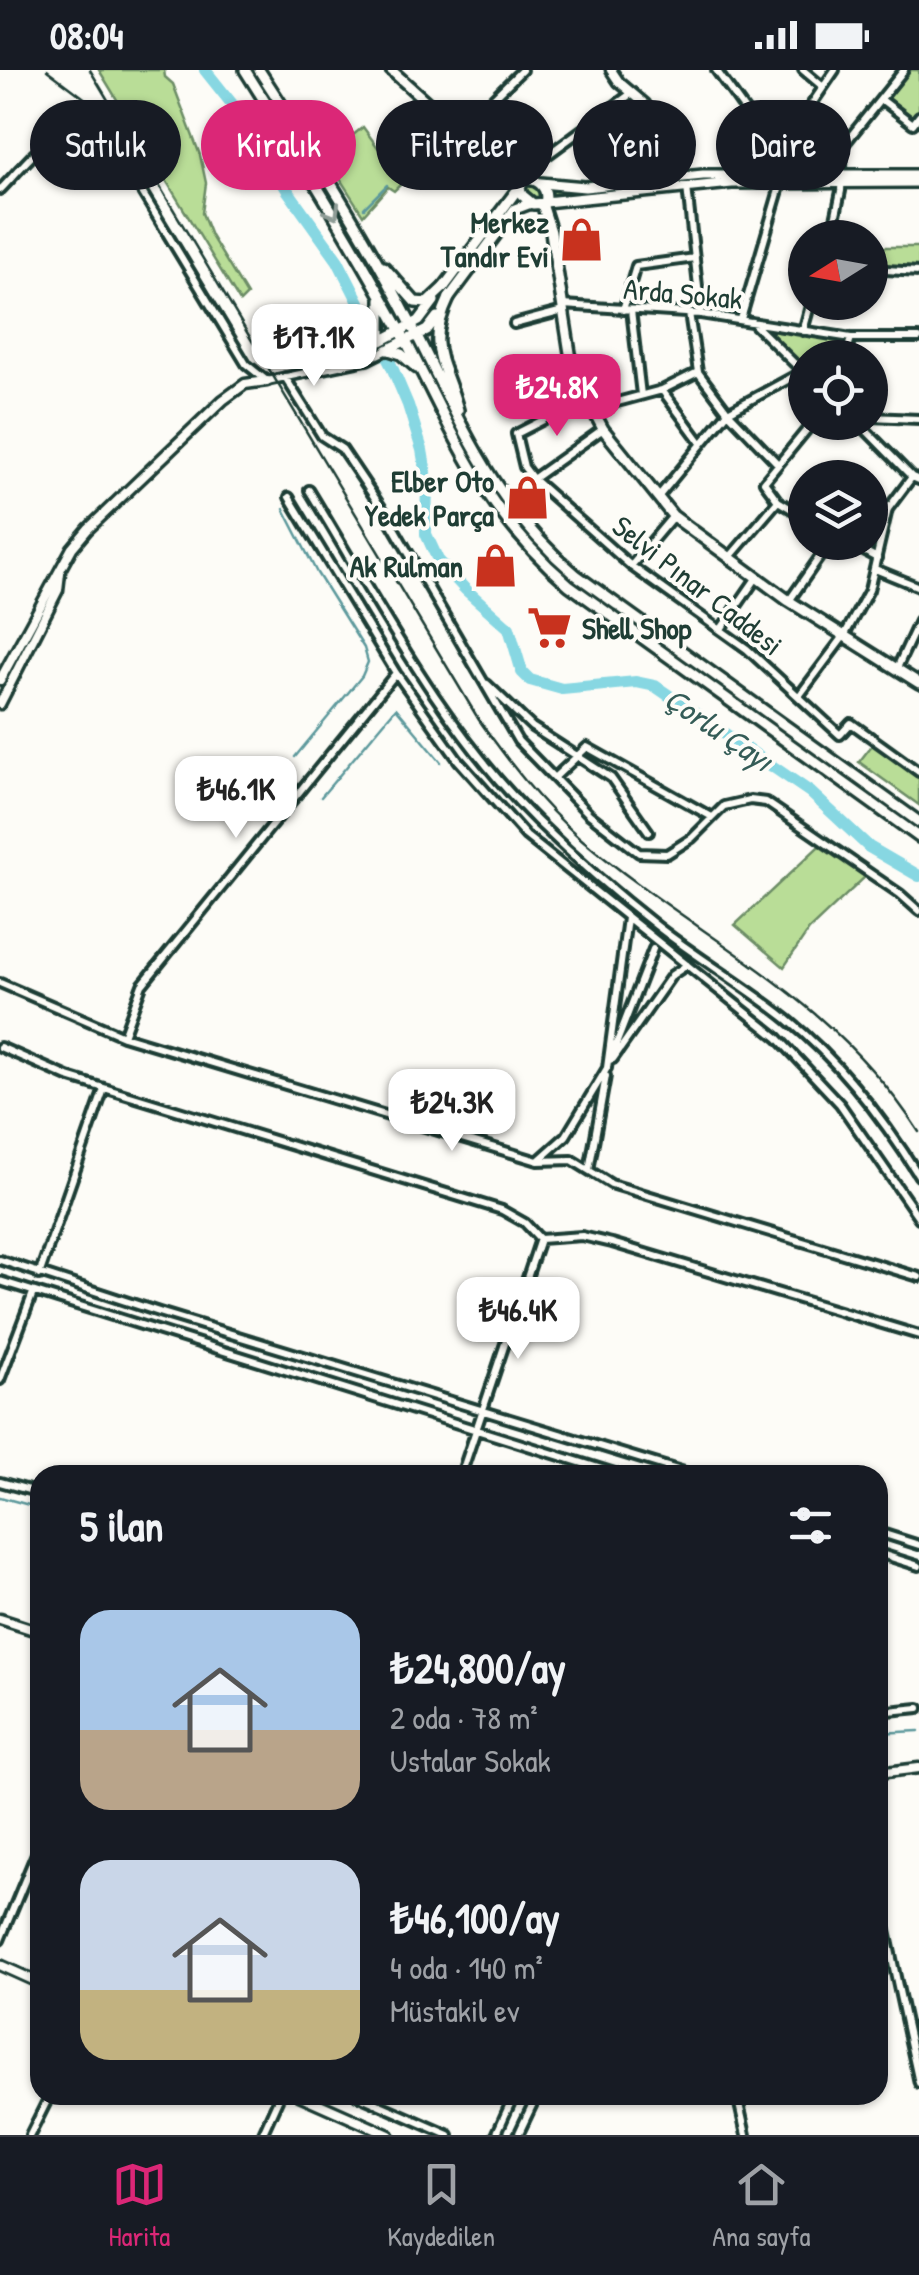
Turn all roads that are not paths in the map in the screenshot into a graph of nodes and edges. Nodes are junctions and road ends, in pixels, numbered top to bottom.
1 (245, 70) edge
2 (259, 70) edge
3 (407, 70) edge
4 (522, 70) edge
5 (612, 70) edge
6 (716, 70) edge
7 (803, 70) edge
8 (835, 70) edge
9 (904, 70) edge
10 (395, 74) edge
11 (822, 86) junction
12 (632, 93) junction
13 (425, 100) edge
14 (489, 100) edge
15 (640, 100) edge
16 (738, 100) edge
17 (813, 100) edge
18 (882, 100) junction
19 (919, 116) edge
20 (851, 137) edge
21 (553, 151) edge
22 (919, 178) edge
23 (851, 179) edge
24 (0, 190) edge
25 (514, 190) edge
26 (521, 190) edge
27 (544, 190) edge
28 (635, 190) edge
29 (686, 190) edge
30 (776, 190) edge
31 (838, 190) edge
32 (540, 205) junction
33 (834, 220) edge
34 (371, 252) junction
35 (695, 258) junction
36 (888, 270) edge
37 (919, 272) edge
38 (444, 287) junction
39 (381, 296) junction
40 (450, 298) junction
41 (562, 308) junction
42 (627, 310) junction
43 (688, 313) junction
44 (701, 314) junction
45 (746, 320) junction
46 (806, 320) edge
47 (514, 324) dead end
48 (411, 325) junction
49 (400, 330) junction
50 (803, 332) junction
51 (417, 336) junction
52 (851, 338) joint
53 (919, 338) edge
54 (406, 342) junction
55 (384, 345) junction
56 (788, 358) edge
57 (354, 361) junction
58 (420, 371) junction
59 (698, 372) junction
60 (286, 377) junction
61 (267, 381) junction
62 (788, 381) edge
63 (662, 390) junction
64 (641, 396) junction
65 (587, 404) junction
66 (728, 412) junction
67 (888, 417) edge
68 (919, 418) edge
69 (602, 430) junction
70 (464, 432) junction
71 (798, 440) edge
72 (876, 440) edge
73 (701, 444) junction
74 (778, 464) junction
75 (915, 478) edge
76 (534, 479) junction
77 (309, 490) dead end
78 (289, 497) dead end
79 (658, 498) junction
80 (778, 501) junction
81 (788, 507) edge
82 (888, 509) edge
83 (674, 516) junction
84 (730, 558) junction
85 (817, 560) edge
86 (877, 560) edge
87 (631, 566) junction
88 (61, 568) junction
89 (874, 568) junction
90 (757, 577) junction
91 (919, 587) edge
92 (789, 601) junction
93 (919, 621) edge
94 (721, 630) junction
95 (844, 636) junction
96 (896, 668) junction
97 (396, 673) junction
98 (479, 676) junction
99 (0, 680) edge
100 (918, 680) edge
101 (799, 696) junction
102 (0, 704) edge
103 (577, 756) junction
104 (919, 772) edge
105 (554, 778) junction
106 (712, 818) junction
107 (919, 822) edge
108 (649, 832) dead end
109 (919, 837) edge
110 (919, 911) edge
111 (627, 916) junction
112 (653, 949) dead end
113 (687, 965) junction
114 (0, 983) edge
115 (123, 1036) junction
116 (0, 1047) edge
117 (607, 1068) junction
118 (104, 1089) junction
119 (538, 1161) junction
120 (589, 1170) junction
121 (919, 1176) edge
122 (919, 1218) edge
123 (540, 1239) junction
124 (0, 1260) edge
125 (39, 1275) junction
126 (919, 1277) edge
127 (0, 1281) edge
128 (33, 1293) junction
129 (919, 1335) edge
130 (0, 1380) edge
131 (482, 1411) junction
132 (474, 1430) junction
133 (463, 1465) edge
134 (588, 1465) edge
135 (661, 1465) edge
136 (0, 1482) edge
137 (30, 1490) edge
138 (888, 1535) edge
139 (919, 1545) edge
140 (888, 1556) edge
141 (919, 1566) edge
142 (0, 1620) edge
143 (30, 1629) edge
144 (919, 1708) edge
145 (888, 1711) edge
146 (919, 1768) edge
147 (888, 1772) edge
148 (30, 1868) edge
149 (0, 1940) edge
150 (888, 1940) edge
151 (0, 1966) edge
152 (30, 1979) edge
153 (919, 2083) edge
154 (45, 2105) edge
155 (276, 2105) edge
156 (321, 2105) edge
157 (381, 2105) edge
158 (510, 2105) edge
159 (532, 2105) edge
160 (738, 2105) edge
161 (30, 2135) edge
162 (262, 2135) edge
163 (390, 2135) edge
164 (449, 2135) edge
165 (496, 2135) edge
166 (518, 2135) edge
167 (746, 2135) edge

1 -> 39 main road
2 - 34 main road
3 - 10 street
4 - 14 street
5 - 12 street
6 - 16 street
7 - 11 street
8 - 11 street
9 - 18 street
10 - 13 main road
11 - 17 street
12 - 15 street
12 - 21 street
18 - 19 street
18 - 20 street
22 - 23 main road
24 - 61 street
25 - 38 main road
26 - 32 main road
27 - 32 main road
28 - 32 main road
29 - 35 street
30 - 45 street
31 - 33 street
32 - 40 main road
32 - 41 main road
34 - 38 main road
34 - 48 main road
35 - 42 street
35 - 44 street
36 - 37 street
38 - 48 main road
39 - 49 main road
39 - 55 main road
40 - 51 main road
40 - 70 main road
41 - 42 street, Arda Sokak
41 - 47 street, Arda Sokak
41 - 65 main road
42 - 43 street, Arda Sokak
42 - 64 street
43 - 44 street, Arda Sokak
43 - 59 street
44 - 45 street, Arda Sokak
45 - 50 street, Arda Sokak
45 - 56 street
46 - 50 street
48 - 49 main road
48 - 51 main road
49 - 54 main road
49 - 55 main road
50 - 52 street, Arda Sokak
51 - 54 main road
51 - 70 main road
52 - 53 street, Arda Sokak
54 - 55 main road
54 - 58 main road
55 - 57 street
55 - 57 street
55 - 58 main road
57 - 60 street
58 - 109 main road
59 - 63 street
59 - 66 street
60 - 61 street
60 - 98 street
61 - 88 street
62 - 66 street
63 - 64 street
63 - 73 street
64 - 65 street
65 - 69 main road
65 - 76 street, Selvi Pınar Caddesi
66 - 73 street
66 - 74 street
67 - 68 street
69 - 76 street
69 - 79 main road
70 - 107 main road
71 - 74 street
72 - 75 street
73 - 79 street
74 - 80 street
75 - 82 street
76 - 87 street, Selvi Pınar Caddesi
77 - 121 street
78 - 97 street
79 - 83 main road
80 - 81 street
80 - 84 street
83 - 84 main road
83 - 87 street
84 - 90 main road
85 - 92 street
86 - 89 street
87 - 94 street, Selvi Pınar Caddesi
88 - 99 street
88 - 102 street
89 - 91 street
89 - 95 street
90 - 92 main road
90 - 94 street
92 - 95 main road
93 - 96 street
94 - 101 street, Selvi Pınar Caddesi
95 - 96 main road
95 - 101 street
96 - 100 main road
97 - 111 street
97 - 115 street
98 - 103 street
98 - 105 street
101 - 104 street, Selvi Pınar Caddesi
103 - 105 street
103 - 106 street
103 - 108 street
105 - 106 street
106 - 110 street
111 - 113 street
111 - 117 street
112 - 117 street
113 - 117 street
113 - 122 street
114 - 115 street
115 - 119 street
116 - 118 street
117 - 119 street
117 - 120 street
118 - 123 street
118 - 125 street
119 - 120 street
120 - 126 street
123 - 129 street
123 - 131 street
124 - 125 street
125 - 131 street
127 - 128 street
128 - 130 street
128 - 132 street
131 - 132 street
131 - 135 street
132 - 133 street
132 - 134 street
136 - 137 street
138 - 139 street
140 - 141 street
142 - 143 street
144 - 145 street
146 - 147 street
148 - 149 street
150 - 153 street
151 - 152 street
154 - 161 street
155 - 162 street
156 - 163 street
157 - 164 street
158 - 165 street
159 - 166 street
160 - 167 street

